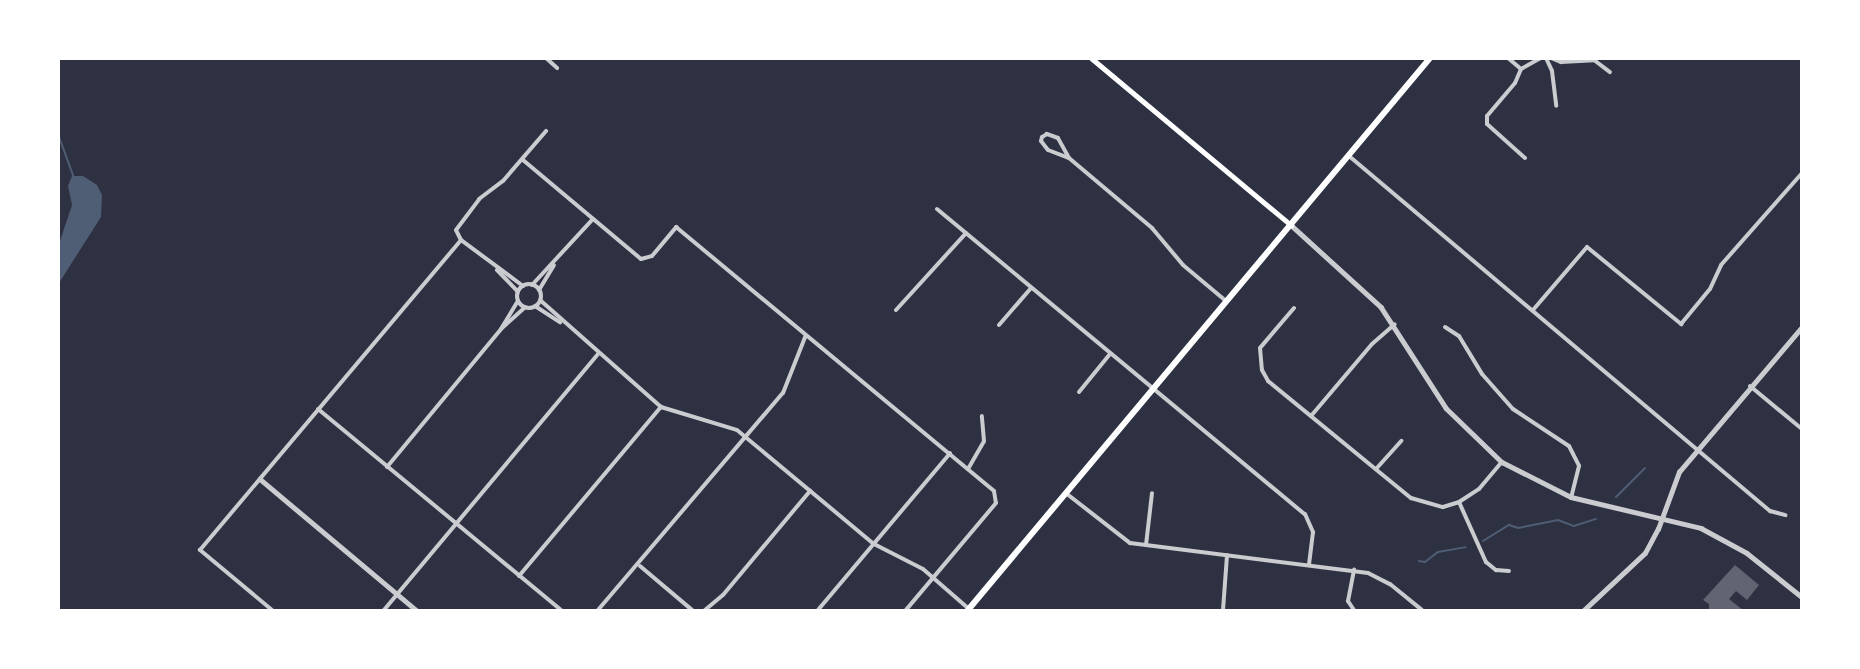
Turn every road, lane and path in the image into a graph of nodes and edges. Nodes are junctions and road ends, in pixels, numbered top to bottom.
1 (546, 58) edge
2 (1091, 58) edge
3 (1430, 58) edge
4 (1508, 58) edge
5 (1541, 58) edge
6 (1546, 58) edge
7 (1551, 58) edge
8 (557, 68) dead end
9 (1521, 69) junction
10 (1610, 72) dead end
11 (1556, 106) dead end
12 (546, 131) dead end
13 (1348, 156) junction
14 (1069, 158) junction
15 (1525, 158) dead end
16 (523, 160) junction
17 (1802, 173) edge
18 (937, 209) dead end
19 (593, 219) junction
20 (1291, 225) junction
21 (966, 233) junction
22 (461, 240) junction
23 (554, 265) junction
24 (497, 269) junction
25 (532, 285) junction
26 (523, 286) junction
27 (1031, 288) junction
28 (539, 290) junction
29 (518, 292) junction
30 (540, 300) junction
31 (518, 301) junction
32 (1227, 302) junction
33 (535, 306) junction
34 (525, 307) junction
35 (1294, 308) dead end
36 (896, 310) dead end
37 (1533, 310) junction
38 (561, 323) junction
39 (1395, 324) junction
40 (999, 325) dead end
41 (1445, 327) dead end
42 (1802, 327) edge
43 (501, 329) junction
44 (806, 335) junction
45 (598, 354) junction
46 (1110, 354) junction
47 (1750, 386) junction
48 (1154, 390) junction
49 (1079, 392) dead end
50 (661, 407) junction
51 (318, 409) junction
52 (982, 416) dead end
53 (1311, 416) junction
54 (1802, 429) edge
55 (746, 437) junction
56 (1401, 441) dead end
57 (1696, 449) junction
58 (950, 453) junction
59 (1502, 462) junction
60 (387, 467) junction
61 (968, 469) junction
62 (1376, 470) junction
63 (260, 479) junction
64 (810, 491) junction
65 (1152, 493) dead end
66 (1067, 494) junction
67 (1571, 497) junction
68 (1459, 502) junction
69 (1662, 516) junction
70 (1785, 516) dead end
71 (456, 523) junction
72 (874, 544) junction
73 (1146, 545) junction
74 (1227, 555) junction
75 (1309, 564) junction
76 (640, 566) junction
77 (1354, 570) junction
78 (1509, 571) dead end
79 (519, 576) junction
80 (934, 577) junction
81 (397, 594) junction
82 (1802, 597) edge
83 (272, 610) edge
84 (384, 610) edge
85 (416, 610) edge
86 (561, 610) edge
87 (598, 610) edge
88 (692, 610) edge
89 (705, 610) edge
90 (818, 610) edge
91 (906, 610) edge
92 (969, 610) edge
93 (1223, 610) edge
94 (1354, 610) edge
95 (1422, 610) edge
96 (1584, 610) edge

1 - 8 street
2 - 20 main road
3 - 13 main road
4 - 9 street
5 - 9 street
6 - 11 street
7 - 10 street
9 - 15 street
12 - 16 street
13 - 20 main road
13 - 37 street
14 - 14 street
14 - 32 street
16 - 19 street
16 - 22 street
17 - 37 street
18 - 21 street
19 - 23 street
19 - 44 street
20 - 32 main road
20 - 39 street
21 - 27 street
21 - 36 street
22 - 24 street
22 - 51 street
23 - 25 street
23 - 28 street
24 - 26 street
24 - 29 street
25 - 26 street
25 - 28 street
26 - 29 street
27 - 40 street
27 - 46 street
28 - 30 street
29 - 31 street
30 - 33 street
30 - 38 street
31 - 34 street
31 - 43 street
32 - 48 main road
33 - 34 street
33 - 38 street
34 - 43 street
35 - 53 street
37 - 57 street
38 - 45 street
39 - 53 street
39 - 59 street
41 - 67 street
42 - 47 street
43 - 60 street
44 - 55 street
44 - 58 street
45 - 50 street
45 - 71 street
46 - 48 street
46 - 49 street
47 - 54 street
47 - 57 street
48 - 66 main road
48 - 75 street
50 - 55 street
50 - 79 street
51 - 60 street
51 - 63 street
52 - 61 street
53 - 62 street
55 - 64 street
55 - 76 street
56 - 62 street
57 - 69 street
57 - 70 street
58 - 61 street
58 - 72 street
59 - 67 street
59 - 68 street
60 - 71 street
61 - 80 street
62 - 68 street
63 - 81 street
63 - 83 street
64 - 72 street
64 - 89 street
65 - 73 street
66 - 73 street
66 - 92 main road
67 - 69 street
68 - 78 street
69 - 82 street
69 - 96 street
71 - 79 street
71 - 81 street
72 - 80 street
72 - 90 street
73 - 74 street
74 - 75 street
74 - 93 street
75 - 77 street
76 - 87 street
76 - 88 street
77 - 94 street
77 - 95 street
79 - 86 street
80 - 91 street
80 - 92 street
81 - 84 street
81 - 85 street

